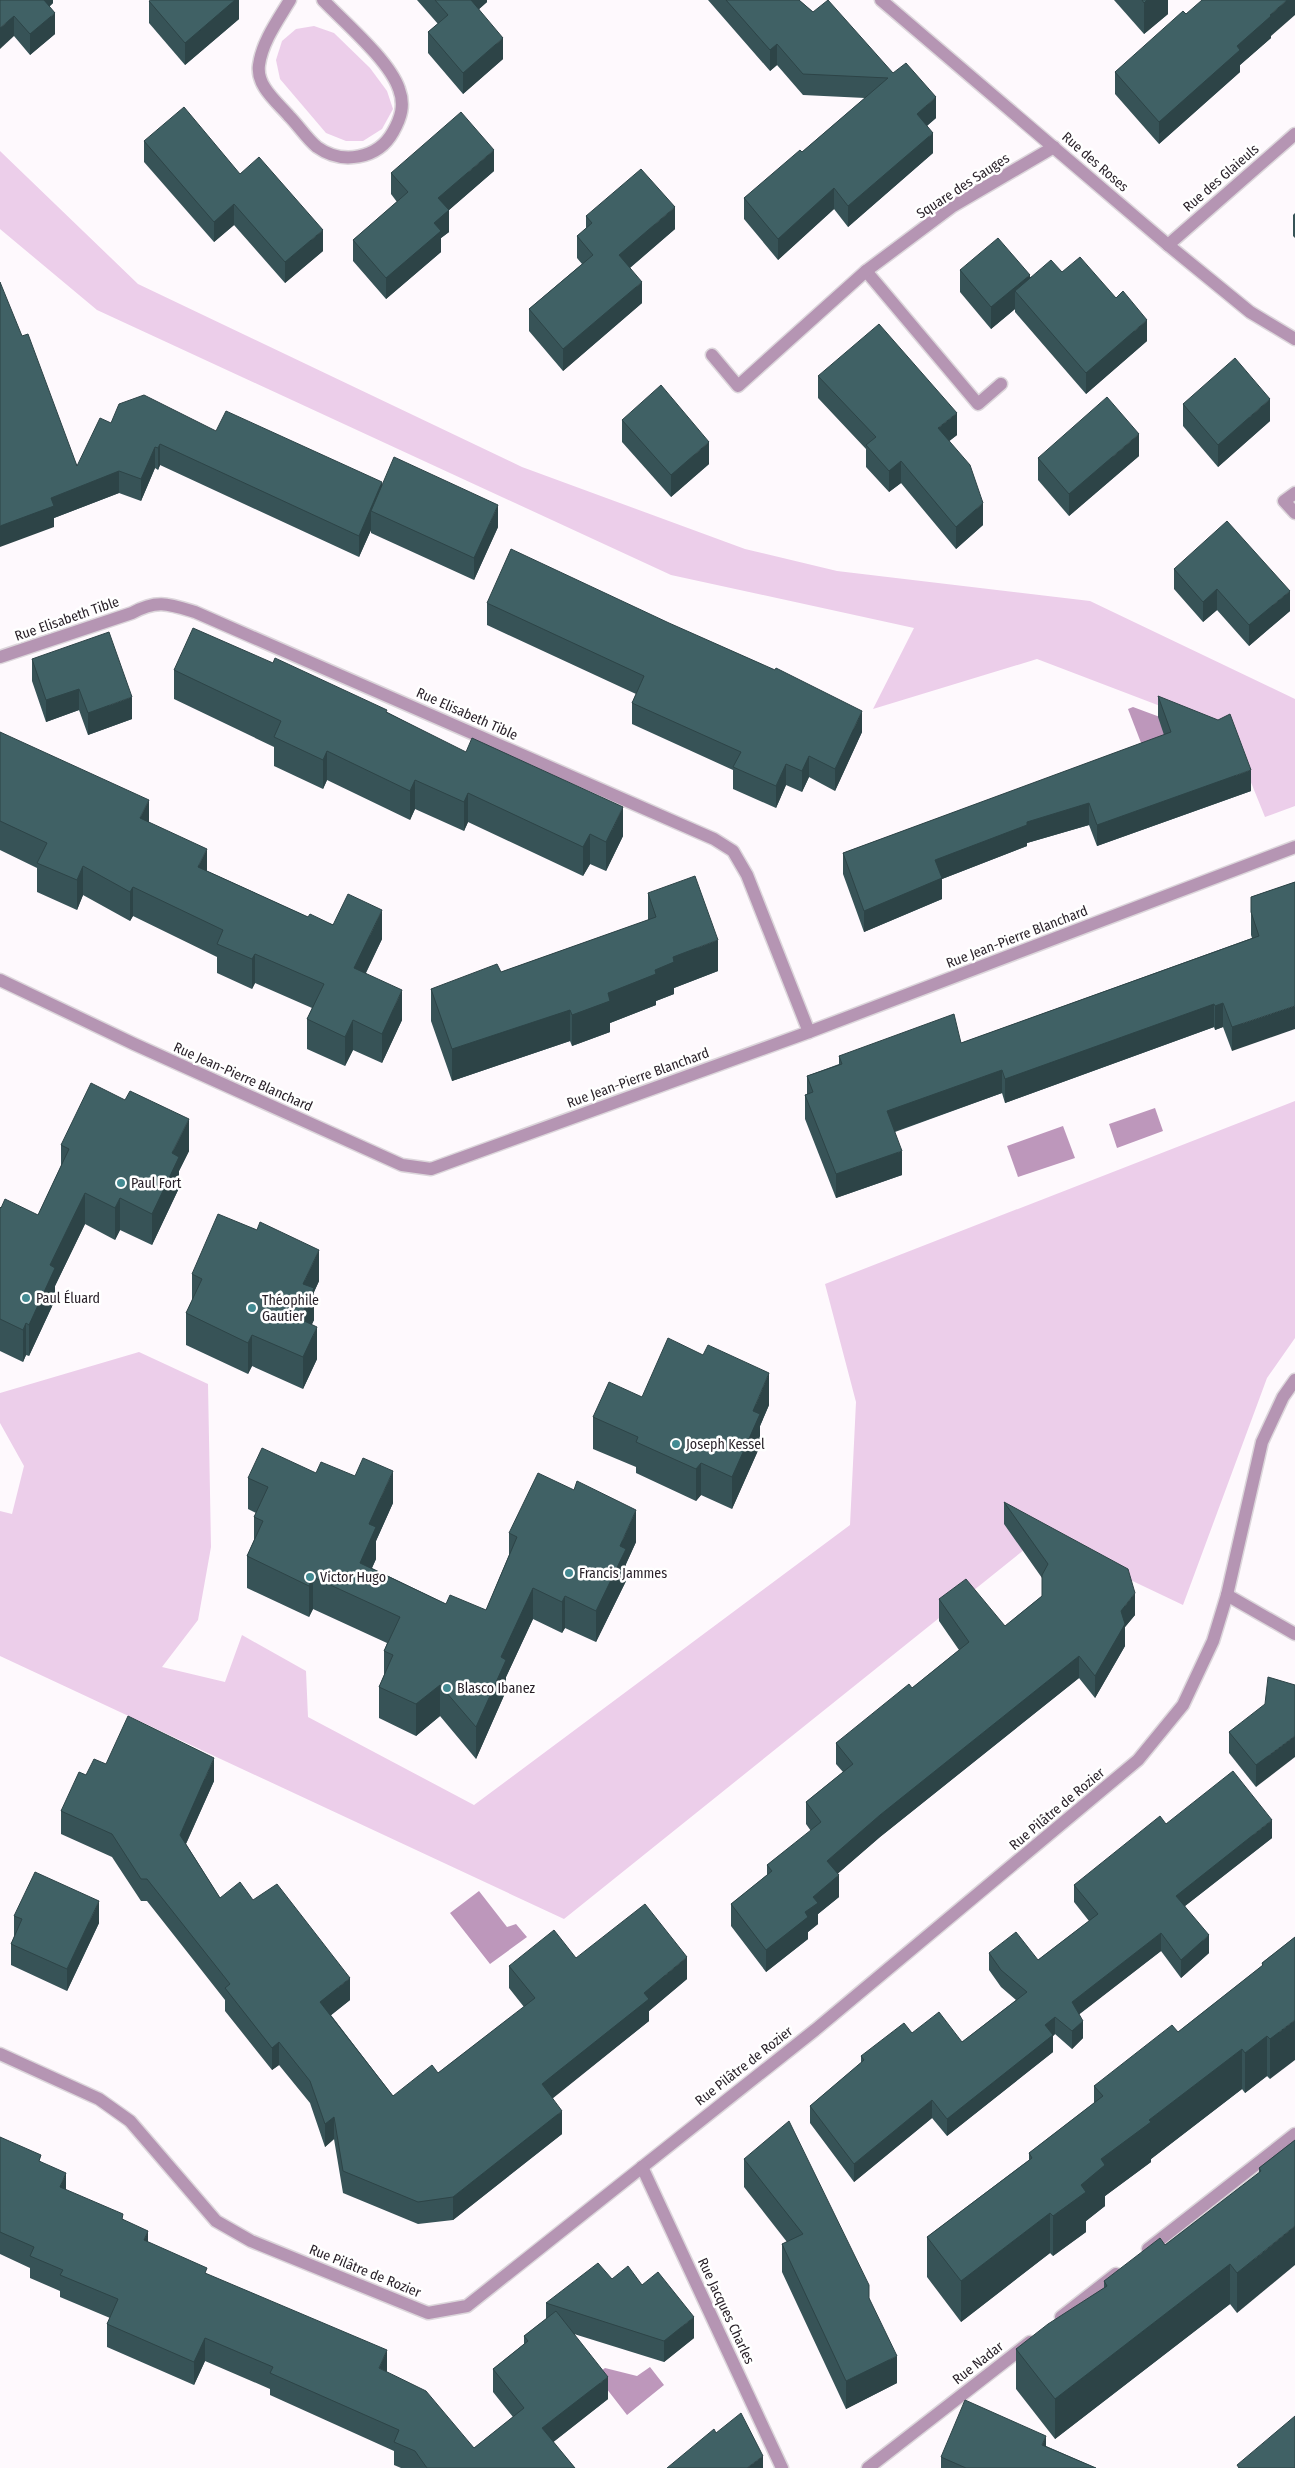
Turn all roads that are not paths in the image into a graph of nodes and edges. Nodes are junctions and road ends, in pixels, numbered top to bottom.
1 (290, 0) edge
2 (323, 0) edge
3 (881, 0) edge
4 (1295, 134) edge
5 (1054, 147) junction
6 (1168, 245) junction
7 (866, 272) junction
8 (1295, 339) edge
9 (712, 355) dead end
10 (1001, 384) dead end
11 (1295, 493) edge
12 (1295, 513) edge
13 (0, 657) edge
14 (1295, 847) edge
15 (0, 980) edge
16 (810, 1032) junction
17 (1295, 1380) edge
18 (1228, 1595) junction
19 (1295, 1634) edge
20 (0, 2054) edge
21 (1295, 2134) edge
22 (642, 2167) junction
23 (1140, 2255) edge
24 (1125, 2267) edge
25 (782, 2468) edge
26 (868, 2468) edge

1 - 2 street
3 - 5 street, Rue des Roses
4 - 6 street, Rue des Glaieuls
5 - 6 street, Rue des Roses
5 - 7 street, Square des Sauges
6 - 8 street, Rue des Roses
7 - 9 street, Square des Sauges
7 - 10 street
11 - 12 street
13 - 16 street, Rue Elisabeth Tible
14 - 16 street, Rue Jean-Pierre Blanchard
15 - 16 street, Rue Jean-Pierre Blanchard
17 - 18 street, Rue Pilâtre de Rozier
18 - 19 street
18 - 22 street, Rue Pilâtre de Rozier
20 - 22 street, Rue Pilâtre de Rozier
21 - 23 street
22 - 25 street, Rue Jacques Charles
24 - 26 street, Rue Nadar

